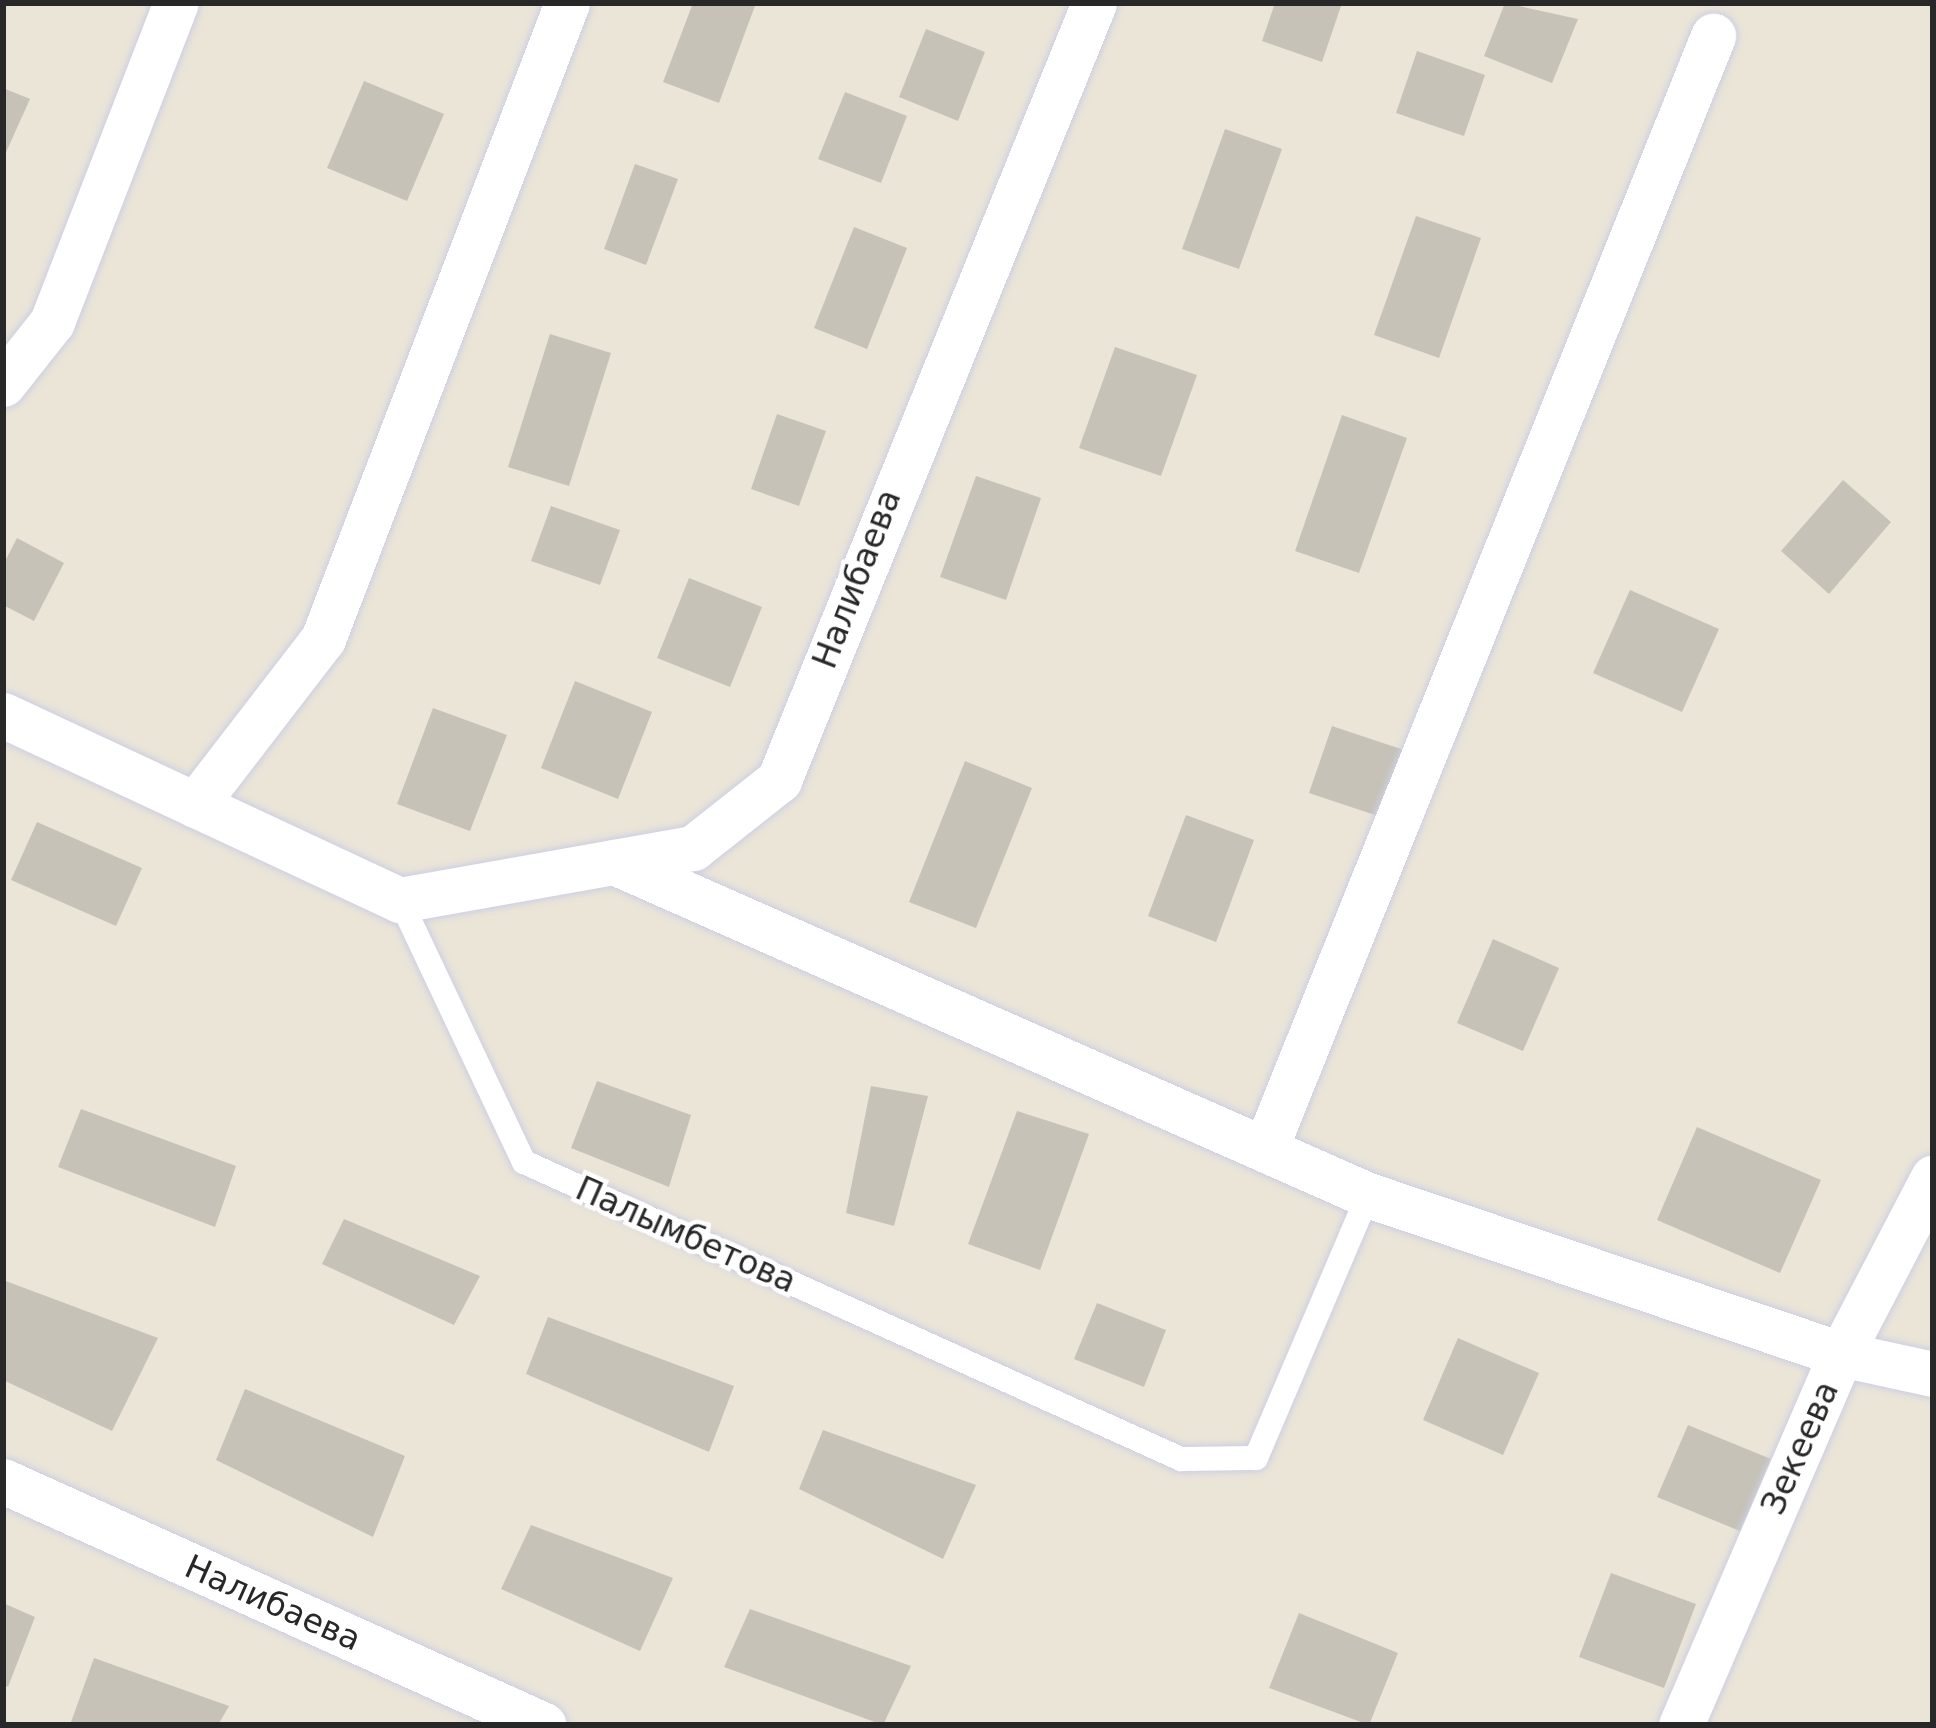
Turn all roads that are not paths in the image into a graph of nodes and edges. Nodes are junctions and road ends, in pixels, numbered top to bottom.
1 (176, 3) edge
2 (567, 3) edge
3 (1094, 3) edge
4 (1713, 36) dead end
5 (3, 384) edge
6 (3, 716) edge
7 (195, 805) junction
8 (614, 862) junction
9 (400, 900) junction
10 (1266, 1147) junction
11 (1933, 1177) edge
12 (1368, 1195) junction
13 (1841, 1354) junction
14 (1933, 1373) edge
15 (3, 1480) edge
16 (544, 1725) edge
17 (1681, 1725) edge

1 - 5 street
2 - 7 street
3 - 8 street, Налибаева
4 - 10 street
6 - 7 street
7 - 9 street
8 - 9 street, Налибаева
8 - 10 street
9 - 12 lane, Палымбетова
10 - 12 street
11 - 13 street, Зекеева
12 - 13 street
13 - 14 street
13 - 17 street, Зекеева
15 - 16 street, Налибаева

